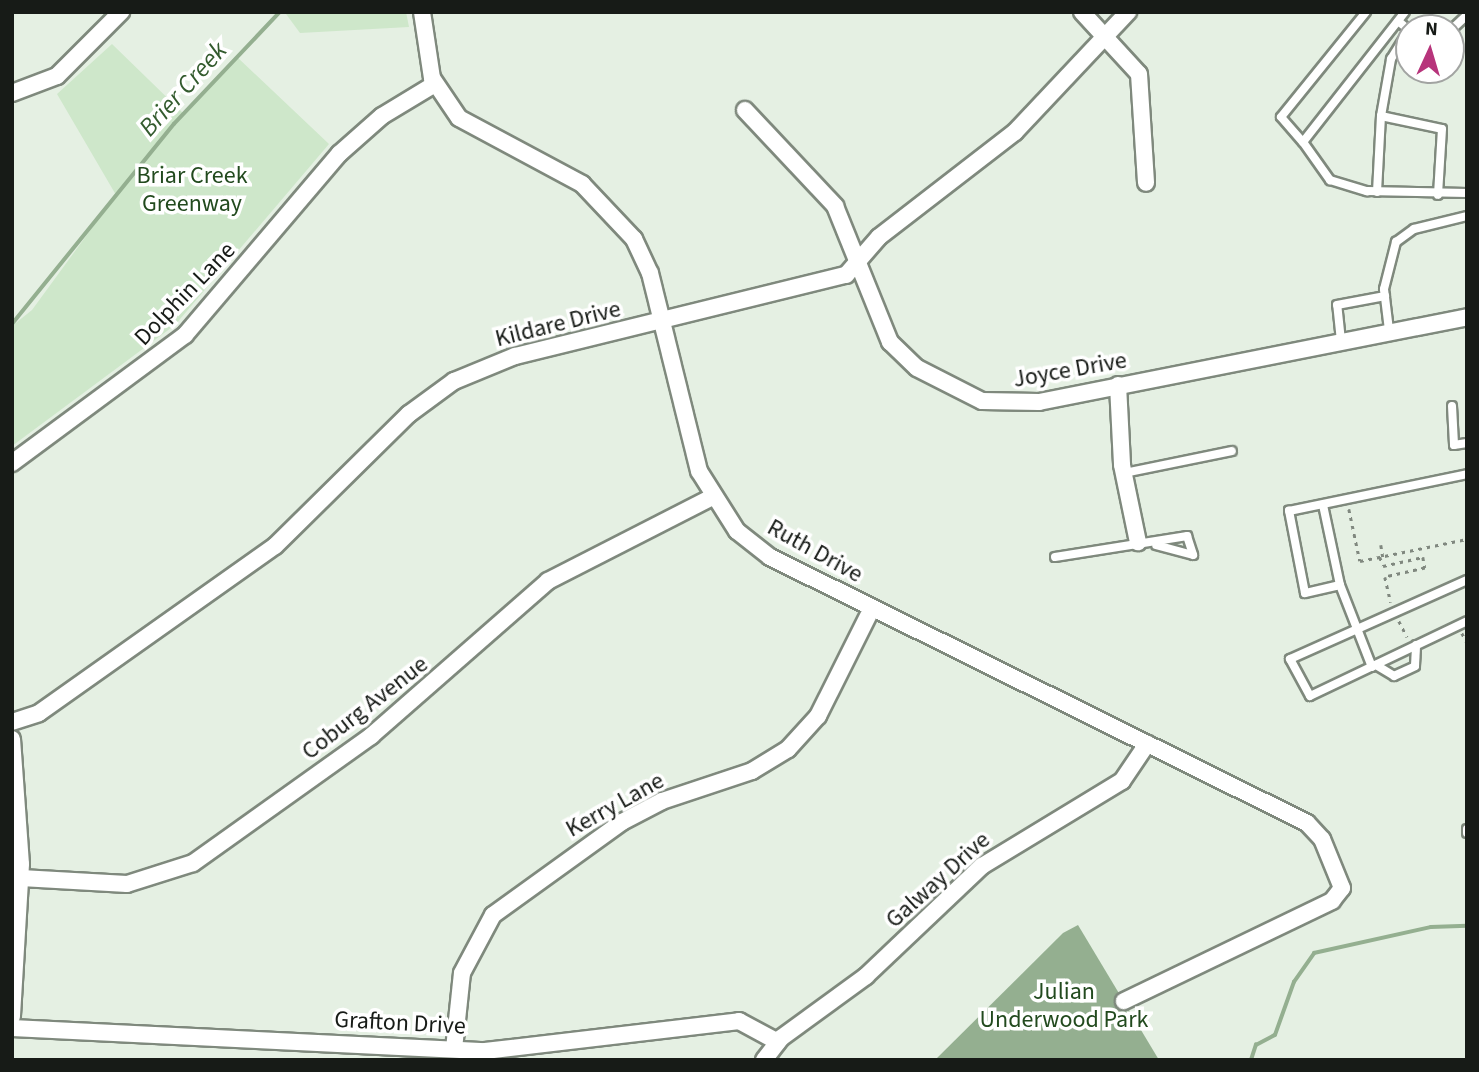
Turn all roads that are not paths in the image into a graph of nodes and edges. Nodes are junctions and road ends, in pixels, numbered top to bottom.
1 (121, 12) edge
2 (422, 12) edge
3 (1082, 12) edge
4 (1128, 12) edge
5 (1366, 12) edge
6 (1395, 25) edge
7 (1107, 35) junction
8 (1395, 53) edge
9 (435, 84) junction
10 (12, 93) edge
11 (745, 110) dead end
12 (1381, 116) junction
13 (1303, 142) junction
14 (1146, 183) dead end
15 (1377, 192) junction
16 (1467, 193) edge
17 (1438, 195) junction
18 (1467, 216) edge
19 (860, 258) junction
20 (1385, 296) junction
21 (1467, 317) edge
22 (662, 321) junction
23 (1389, 330) junction
24 (1341, 341) junction
25 (1118, 386) junction
26 (1452, 405) dead end
27 (1467, 443) edge
28 (1231, 452) dead end
29 (12, 463) edge
30 (1124, 473) junction
31 (1467, 474) edge
32 (712, 497) junction
33 (1322, 505) junction
34 (1138, 542) junction
35 (1156, 545) dead end
36 (1055, 557) dead end
37 (1467, 580) edge
38 (1340, 585) junction
39 (872, 608) junction
40 (1467, 621) edge
41 (1352, 628) junction
42 (1415, 646) junction
43 (1374, 666) junction
44 (12, 722) edge
45 (12, 739) edge
46 (1147, 744) junction
47 (21, 878) junction
48 (1124, 1001) dead end
49 (12, 1017) edge
50 (12, 1028) edge
51 (778, 1042) junction
52 (454, 1049) junction
53 (764, 1060) edge

1 - 10 street
2 - 9 street, Ruth Drive
3 - 7 street
4 - 7 street, Kildare Drive
5 - 13 lane
6 - 13 lane
7 - 14 street
7 - 19 street, Kildare Drive
8 - 12 lane
9 - 22 street, Ruth Drive
9 - 29 street, Dolphin Lane
11 - 19 street, Joyce Drive
12 - 15 lane
12 - 17 lane
13 - 15 lane
15 - 17 lane
16 - 17 lane
18 - 20 lane
19 - 22 street, Kildare Drive
19 - 25 street, Joyce Drive
20 - 23 lane
20 - 24 lane
21 - 23 street, Joyce Drive
22 - 32 street, Ruth Drive
22 - 44 street, Kildare Drive
23 - 24 street, Joyce Drive
24 - 25 street, Joyce Drive
25 - 30 street
26 - 27 lane
28 - 30 lane
30 - 34 street
31 - 33 lane
32 - 39 street, Ruth Drive
32 - 47 street, Coburg Avenue
33 - 38 lane
33 - 38 lane
34 - 35 lane
34 - 36 lane
37 - 41 lane
38 - 41 lane
39 - 46 street, Ruth Drive
39 - 52 street, Kerry Lane
40 - 42 lane
41 - 43 lane
41 - 43 lane
42 - 43 lane
42 - 43 lane
45 - 47 street
46 - 48 street, Ruth Drive
46 - 51 street, Galway Drive
47 - 49 street
50 - 52 street, Grafton Drive
51 - 52 street, Grafton Drive
51 - 53 street, Galway Drive

